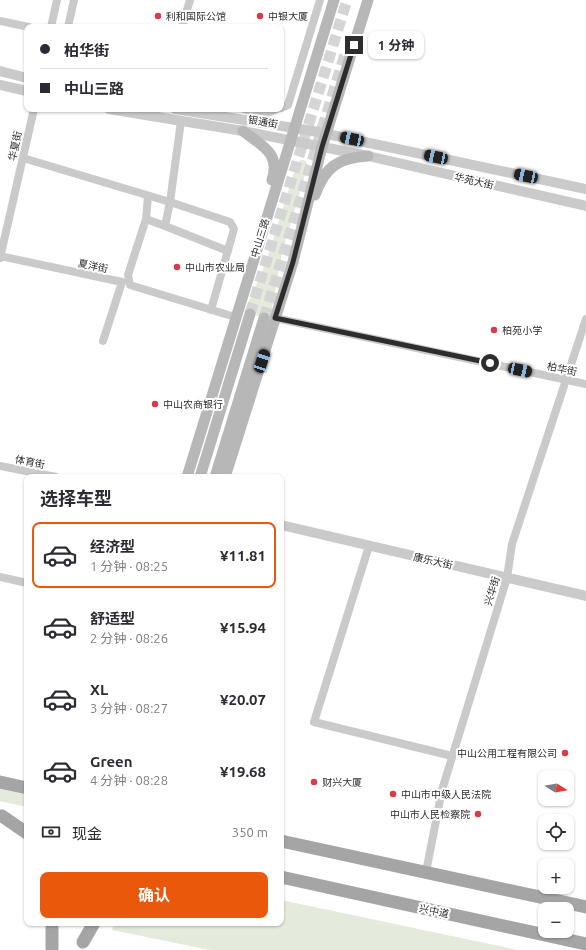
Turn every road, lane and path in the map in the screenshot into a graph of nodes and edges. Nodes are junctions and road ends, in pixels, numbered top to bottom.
1 (57, 0) edge
2 (74, 0) edge
3 (190, 0) edge
4 (320, 0) edge
5 (333, 0) edge
6 (368, 0) edge
7 (0, 21) edge
8 (52, 24) edge
9 (69, 24) edge
10 (183, 24) edge
11 (24, 26) edge
12 (0, 71) edge
13 (24, 77) edge
14 (0, 85) edge
15 (24, 90) edge
16 (284, 107) edge
17 (33, 112) edge
18 (143, 112) edge
19 (194, 112) edge
20 (257, 112) edge
21 (270, 112) edge
22 (154, 113) edge
23 (181, 121) junction
24 (295, 128) junction
25 (243, 131) junction
26 (326, 134) junction
27 (291, 142) junction
28 (322, 147) junction
29 (368, 156) junction
30 (23, 158) junction
31 (586, 189) edge
32 (148, 196) junction
33 (170, 202) junction
34 (586, 206) edge
35 (146, 219) junction
36 (165, 226) junction
37 (256, 250) junction
38 (228, 251) junction
39 (0, 257) edge
40 (293, 262) junction
41 (211, 310) junction
42 (250, 314) tunnel mouth
43 (235, 318) junction
44 (270, 318) junction
45 (586, 318) edge
46 (103, 341) dead end
47 (566, 380) junction
48 (586, 384) edge
49 (0, 466) edge
50 (41, 474) edge
51 (188, 474) edge
52 (201, 474) edge
53 (216, 474) edge
54 (226, 474) edge
55 (284, 526) edge
56 (369, 546) junction
57 (0, 576) edge
58 (507, 578) junction
59 (24, 582) edge
60 (586, 596) edge
61 (452, 756) junction
62 (0, 782) edge
63 (24, 782) edge
64 (13, 785) junction
65 (24, 787) edge
66 (1, 816) edge
67 (24, 821) edge
68 (24, 831) edge
69 (284, 842) edge
70 (426, 872) junction
71 (284, 878) edge
72 (586, 908) edge
73 (52, 926) edge
74 (58, 926) edge
75 (88, 926) edge
76 (92, 926) edge
77 (586, 944) edge
78 (82, 946) edge
79 (52, 949) edge

1 - 8 street
2 - 9 street
3 - 10 street
4 - 16 street
5 - 24 main road, 中山三路
6 - 26 main road
7 - 11 street
12 - 13 street
14 - 15 street
17 - 30 street, 华夏街
18 - 22 street, 华苑大街
19 - 24 street, 银通街
20 - 21 street
22 - 23 street, 华苑大街
23 - 25 street, 华苑大街
23 - 33 street
24 - 26 street, 银通街
24 - 27 main road, 中山三路
25 - 27 street, 华苑大街
25 - 37 main road
26 - 28 main road
26 - 31 street, 华苑大街
27 - 28 street, 华苑大街
27 - 37 main road, 中山三路
28 - 29 street, 华苑大街
28 - 40 main road
29 - 34 street, 华苑大街
29 - 40 main road
30 - 32 street
30 - 39 street, 华夏街
32 - 33 street
32 - 35 street
33 - 36 street
33 - 38 street
35 - 36 street
35 - 41 street
36 - 38 street
37 - 43 main road, 中山三路
38 - 41 street
39 - 46 street, 夏洋街
40 - 44 main road
41 - 43 street
42 - 52 main road
43 - 51 main road, 中山三路
44 - 47 street, 柏华街
44 - 53 main road
44 - 54 main road
45 - 47 street, 兴华街
47 - 48 street, 柏华街
47 - 58 street, 兴华街
49 - 50 street, 体育街
55 - 56 street, 康乐大街
56 - 58 street, 康乐大街
56 - 61 street
57 - 59 street
58 - 60 street, 康乐大街
58 - 61 street, 兴华街
61 - 70 street, 兴华街
62 - 64 main road
63 - 64 main road
64 - 65 main road
66 - 67 main road
66 - 68 main road
69 - 70 main road
70 - 72 main road
71 - 77 main road, 兴中道
73 - 79 main road
74 - 79 main road
75 - 78 main road
76 - 78 main road

